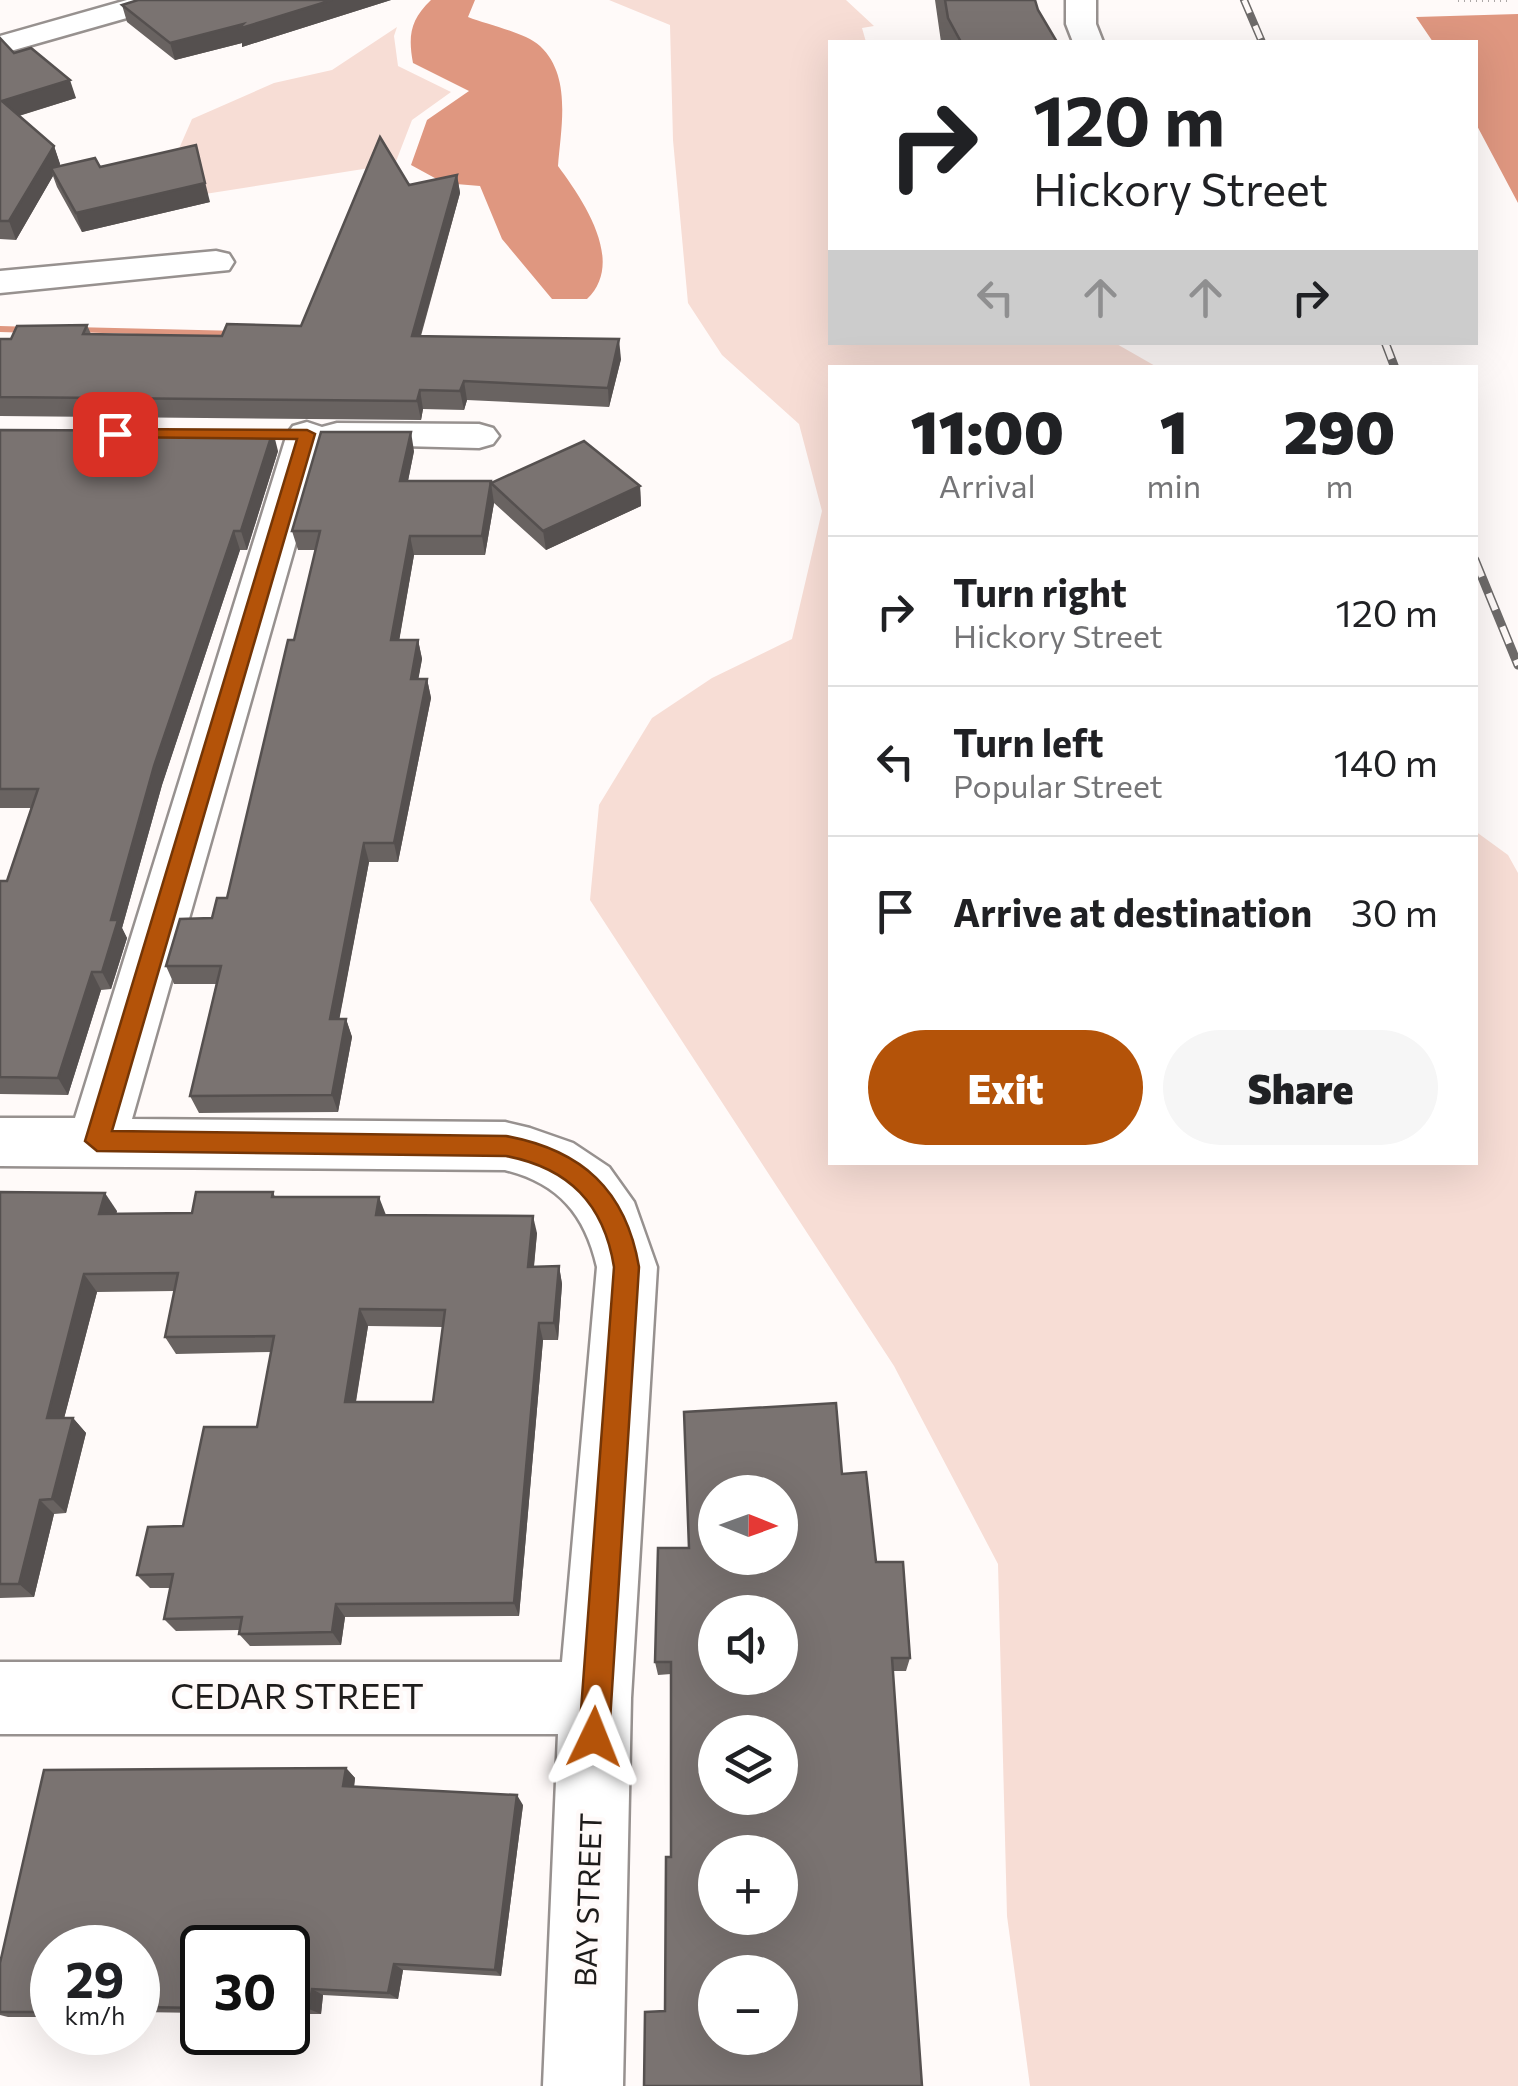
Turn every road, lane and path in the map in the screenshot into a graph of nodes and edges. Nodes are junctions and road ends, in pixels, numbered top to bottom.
1 (159, 0) edge
2 (1081, 0) edge
3 (1458, 0) edge
4 (1507, 0) edge
5 (1087, 40) edge
6 (0, 45) edge
7 (216, 262) dead end
8 (0, 282) edge
9 (479, 436) dead end
10 (97, 1141) junction
11 (0, 1142) edge
12 (0, 1698) edge
13 (595, 1698) junction
14 (583, 2086) edge

1 - 6 street
2 - 5 street
3 - 4 path
7 - 8 street
9 - 10 street
10 - 11 street, BAY STREET
10 - 13 street, BAY STREET
12 - 13 street, CEDAR STREET
13 - 14 street, BAY STREET

